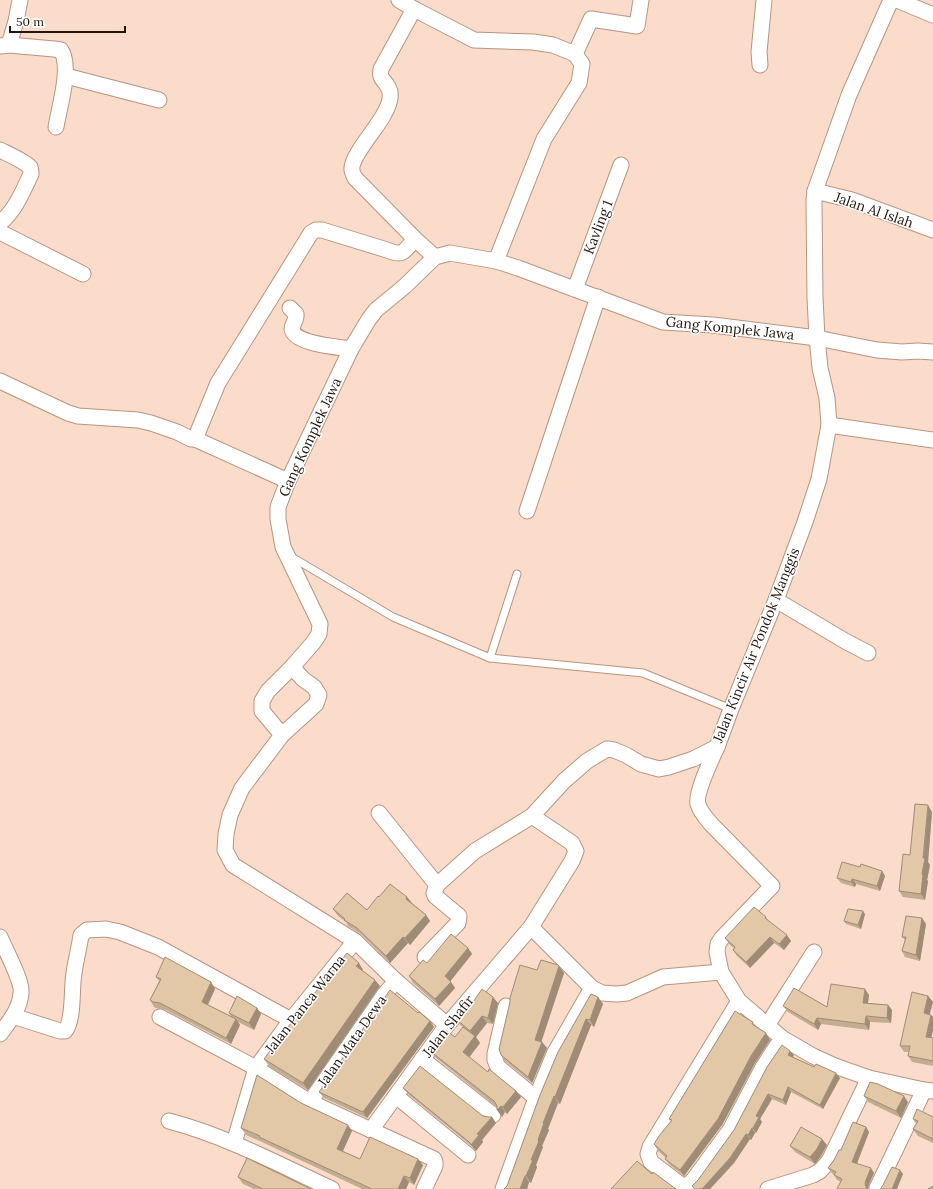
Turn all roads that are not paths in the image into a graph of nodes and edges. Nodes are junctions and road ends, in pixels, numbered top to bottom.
1 (20, 0) edge
2 (399, 0) edge
3 (641, 0) edge
4 (764, 0) edge
5 (891, 0) edge
6 (897, 0) edge
7 (414, 9) junction
8 (933, 15) edge
9 (5, 46) edge
10 (574, 54) junction
11 (760, 65) dead end
12 (66, 76) junction
13 (159, 100) dead end
14 (56, 127) dead end
15 (0, 150) edge
16 (621, 165) dead end
17 (815, 191) junction
18 (0, 223) edge
19 (933, 230) edge
20 (0, 232) edge
21 (415, 239) junction
22 (435, 257) junction
23 (496, 261) junction
24 (83, 274) dead end
25 (575, 289) junction
26 (598, 297) junction
27 (290, 308) dead end
28 (817, 338) junction
29 (351, 349) junction
30 (933, 352) edge
31 (0, 381) edge
32 (829, 425) junction
33 (195, 439) junction
34 (933, 440) edge
35 (288, 482) junction
36 (527, 510) dead end
37 (286, 553) junction
38 (517, 574) dead end
39 (776, 600) junction
40 (868, 653) dead end
41 (490, 658) junction
42 (292, 667) junction
43 (731, 709) junction
44 (282, 735) junction
45 (717, 747) junction
46 (379, 813) dead end
47 (532, 816) junction
48 (438, 885) junction
49 (531, 927) junction
50 (0, 937) edge
51 (355, 941) junction
52 (814, 952) dead end
53 (425, 957) dead end
54 (722, 972) junction
55 (396, 981) junction
56 (592, 988) junction
57 (739, 1001) junction
58 (506, 1006) dead end
59 (13, 1016) junction
60 (160, 1017) dead end
61 (291, 1020) junction
62 (768, 1024) junction
63 (447, 1025) junction
64 (0, 1034) edge
65 (782, 1038) junction
66 (422, 1059) junction
67 (256, 1068) junction
68 (869, 1078) junction
69 (928, 1090) edge
70 (396, 1096) junction
71 (536, 1098) junction
72 (310, 1102) junction
73 (493, 1115) dead end
74 (169, 1121) dead end
75 (371, 1130) junction
76 (234, 1143) junction
77 (468, 1156) dead end
78 (685, 1188) edge
79 (877, 1188) edge
80 (332, 1189) edge
81 (424, 1189) edge
82 (503, 1189) edge
83 (768, 1189) edge

1 - 9 street
2 - 7 street
3 - 10 street
4 - 11 street
5 - 17 street, Jalan Kincir Air Pondok Manggis
6 - 8 street
7 - 10 street
7 - 21 street
9 - 12 street
10 - 23 street
12 - 13 street
12 - 14 street
15 - 18 street
16 - 25 street, Kavling 1
17 - 19 street, Jalan Al Islah
17 - 28 street, Jalan Kincir Air Pondok Manggis
20 - 24 street
21 - 22 street
21 - 33 street
22 - 23 street, Gang Komplek Jawa
22 - 29 street, Gang Komplek Jawa
23 - 25 street, Gang Komplek Jawa
25 - 26 street, Gang Komplek Jawa
26 - 28 street, Gang Komplek Jawa
26 - 36 street
27 - 29 street
28 - 30 street, Gang Komplek Jawa
28 - 32 street, Jalan Kincir Air Pondok Manggis
29 - 35 street, Gang Komplek Jawa
31 - 33 street
32 - 34 street
32 - 39 street, Jalan Kincir Air Pondok Manggis
33 - 35 street
35 - 37 street, Gang Komplek Jawa
37 - 41 lane
37 - 42 street, Gang Komplek Jawa
38 - 41 lane
39 - 40 street
39 - 43 street, Jalan Kincir Air Pondok Manggis
41 - 43 lane
42 - 44 street, Gang Komplek Jawa
42 - 44 street
43 - 45 street, Jalan Kincir Air Pondok Manggis
44 - 51 street
45 - 47 street, Jalan Kincir Air Pondok Manggis
45 - 54 street
46 - 48 street
47 - 48 street
47 - 49 street
48 - 53 street
49 - 56 street
49 - 63 street, Jalan Shafir
50 - 59 street
51 - 55 street
51 - 61 street, Jalan Panca Warna
52 - 62 street
54 - 56 street
54 - 57 street
55 - 63 street
55 - 72 street, Jalan Mata Dewa
56 - 71 street
57 - 62 street
57 - 78 street
58 - 71 street
59 - 61 street
59 - 64 street
60 - 67 street
61 - 67 street, Jalan Panca Warna
62 - 65 street
63 - 66 street, Jalan Shafir
65 - 68 street
65 - 78 street
66 - 70 street, Jalan Shafir
66 - 73 street
67 - 72 street
67 - 76 street, Jalan Panca Warna
68 - 69 street
68 - 83 street
69 - 79 street
70 - 75 street, Jalan Shafir
70 - 77 street
71 - 82 street
72 - 75 street
74 - 76 street
75 - 81 street
76 - 80 street

